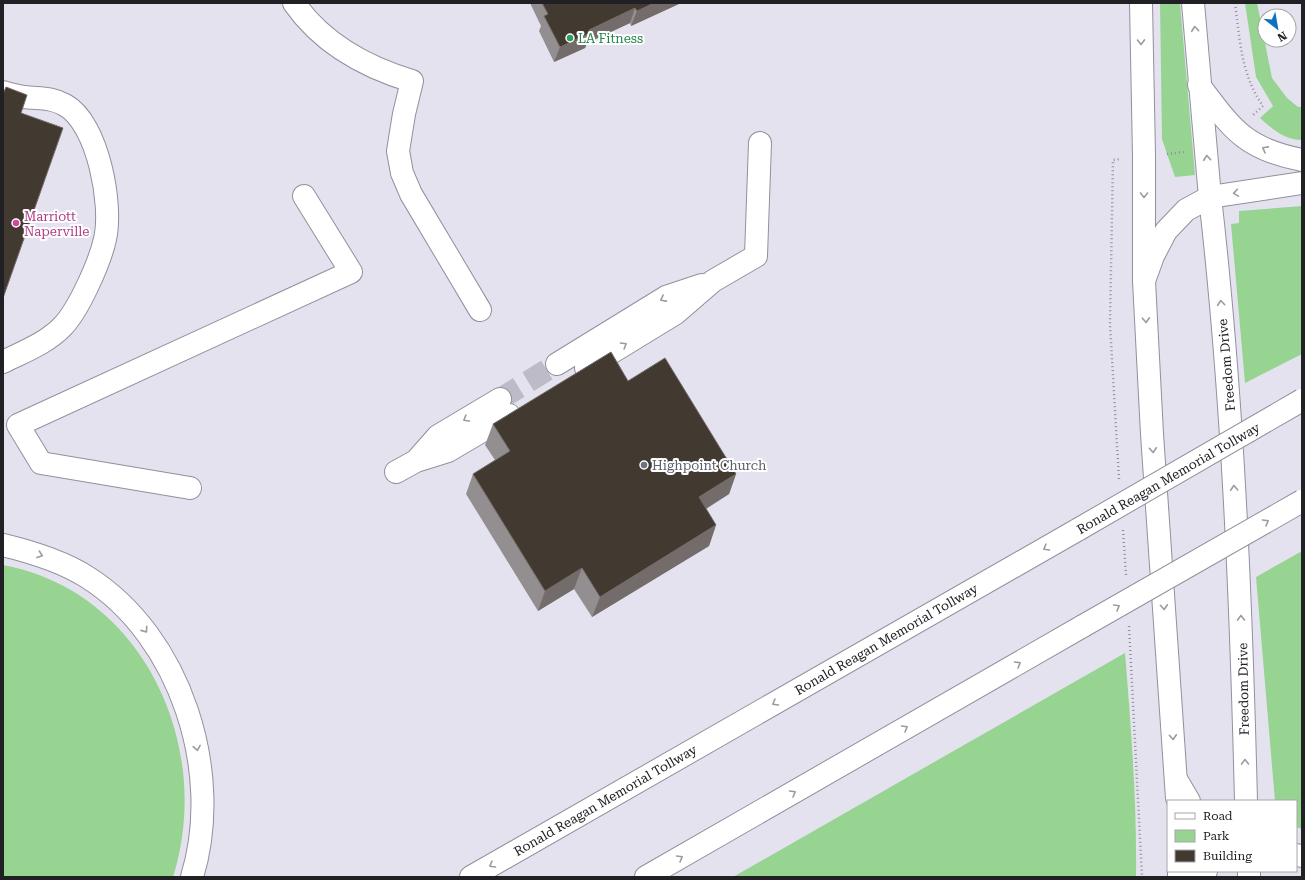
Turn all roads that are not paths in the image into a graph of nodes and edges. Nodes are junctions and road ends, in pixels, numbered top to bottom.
1 (294, 3) edge
2 (1140, 3) edge
3 (1192, 3) edge
4 (1199, 84) junction
5 (3, 92) edge
6 (760, 144) dead end
7 (1302, 160) edge
8 (1302, 183) edge
9 (304, 196) dead end
10 (1210, 197) junction
11 (1144, 281) junction
12 (480, 310) dead end
13 (3, 362) edge
14 (562, 372) tunnel mouth
15 (1302, 400) edge
16 (504, 407) tunnel mouth
17 (396, 472) dead end
18 (190, 488) dead end
19 (1302, 501) edge
20 (3, 545) edge
21 (1176, 779) junction
22 (1177, 800) edge
23 (1188, 800) edge
24 (1246, 800) edge
25 (192, 877) edge
26 (470, 877) edge
27 (646, 877) edge

1 - 12 main road
2 -> 11 main road
4 -> 3 main road, Freedom Drive
7 -> 4 main road
10 -> 4 main road, Freedom Drive
5 - 13 main road
6 - 14 main road
8 -> 10 main road
9 - 18 main road
10 - 11 main road
24 -> 10 main road, Freedom Drive
11 -> 21 main road
15 -> 26 main road, Ronald Reagan Memorial Tollway, bridge
16 - 17 main road
27 -> 19 main road, bridge
20 -> 25 main road
21 - 22 main road
21 - 23 main road

